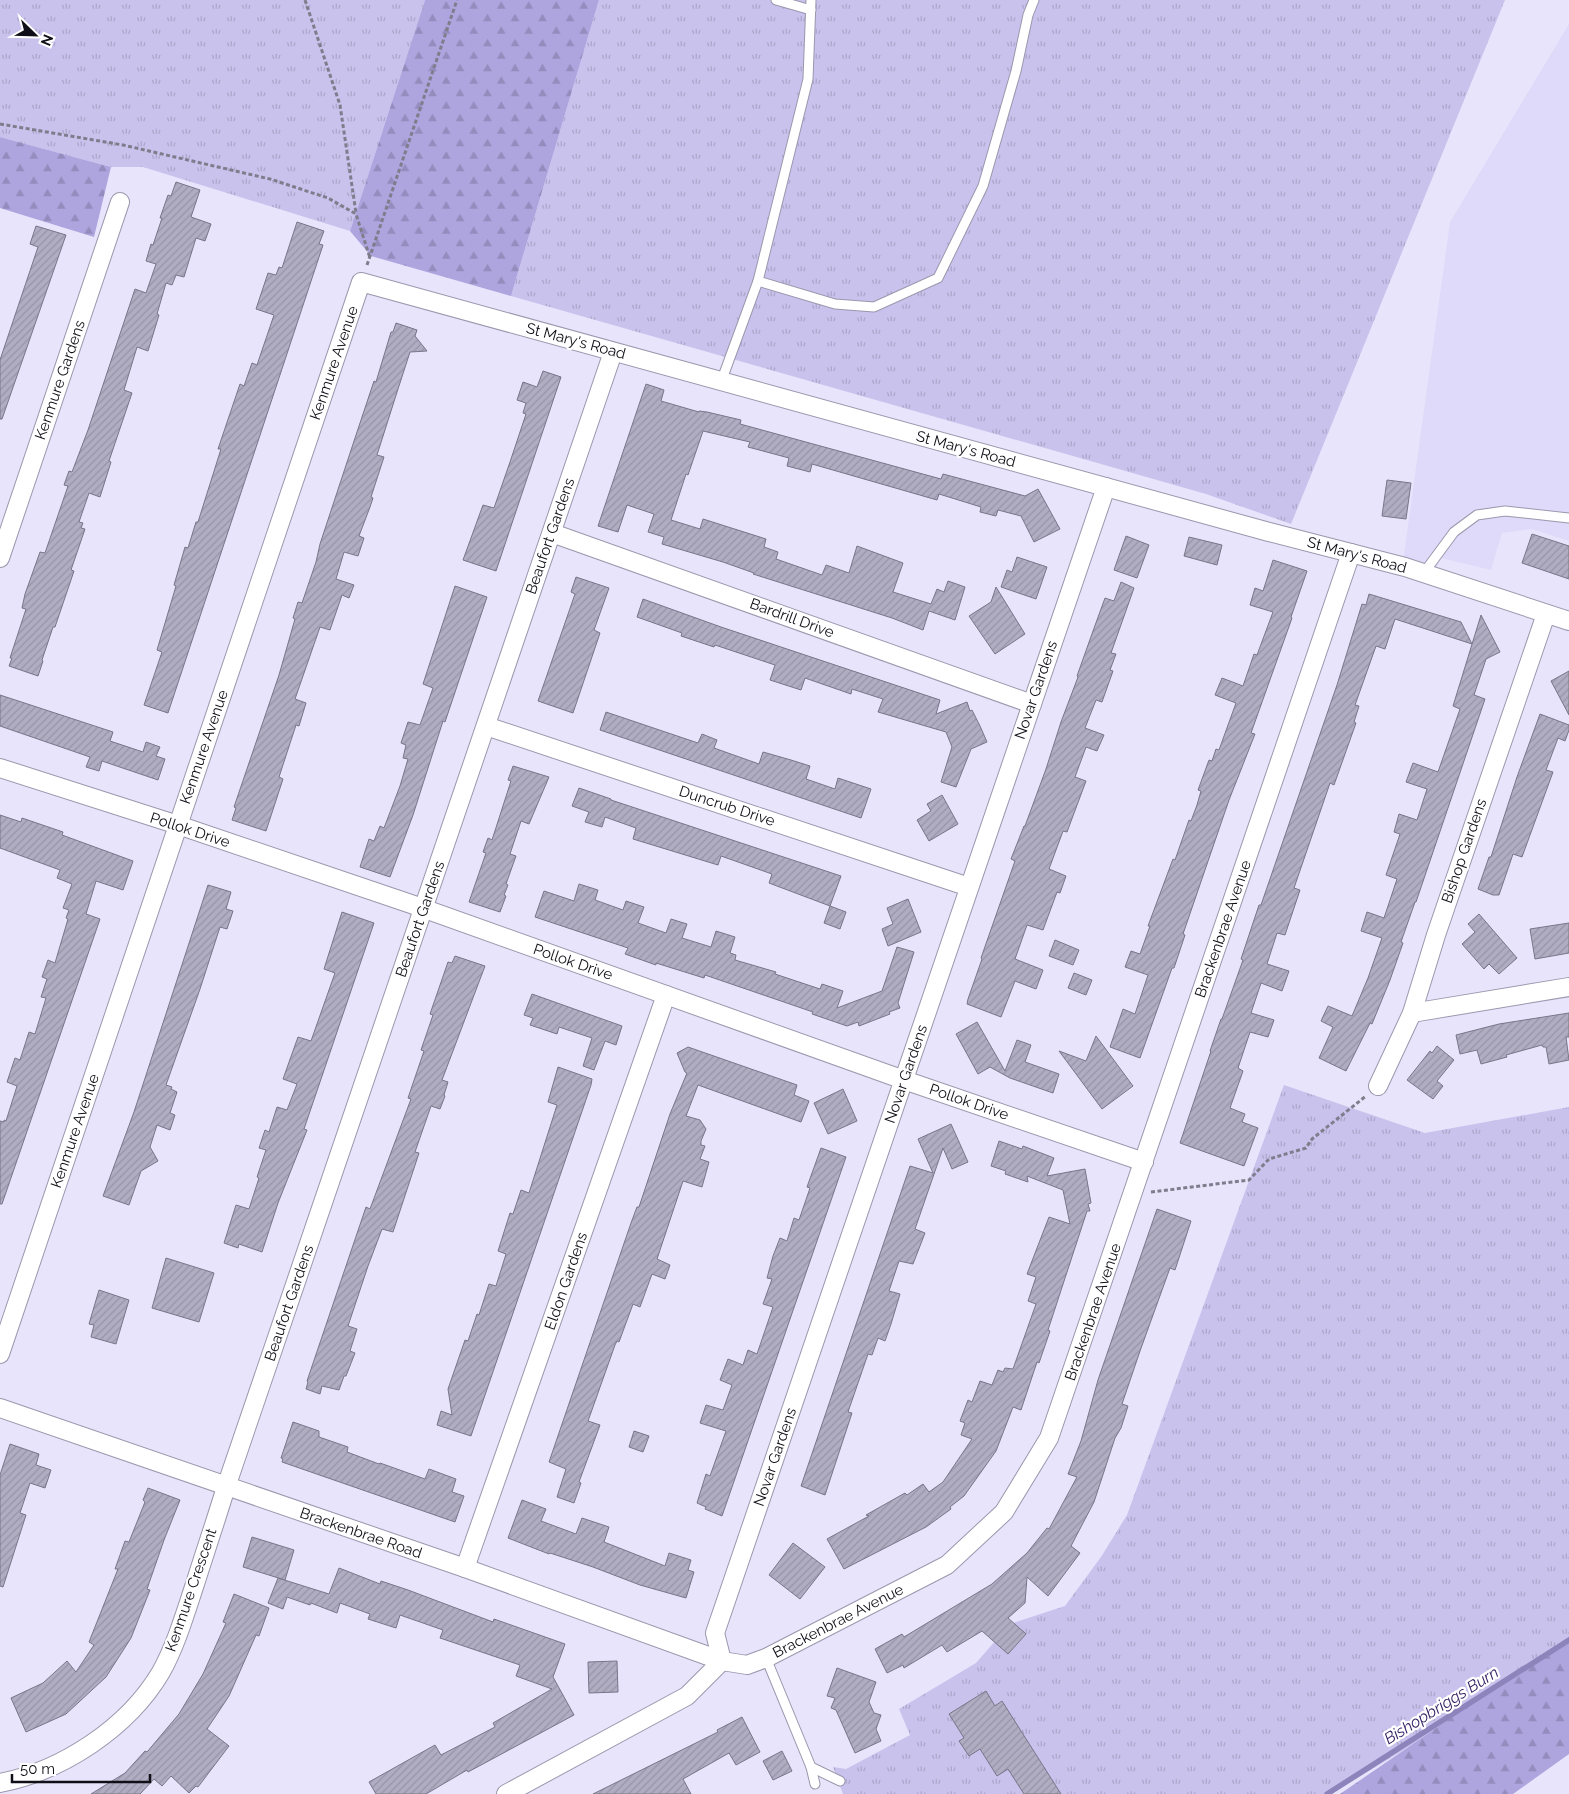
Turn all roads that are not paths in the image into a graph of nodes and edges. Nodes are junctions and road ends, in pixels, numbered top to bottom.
1 (776, 0) edge
2 (811, 0) edge
3 (1034, 0) edge
4 (811, 10) junction
5 (120, 202) dead end
6 (758, 281) junction
7 (361, 282) joint
8 (613, 352) junction
9 (721, 382) junction
10 (1106, 487) junction
11 (1569, 518) edge
12 (552, 533) junction
13 (1351, 553) junction
14 (0, 558) edge
15 (1423, 574) junction
16 (1546, 614) junction
17 (1569, 621) edge
18 (1032, 704) junction
19 (486, 726) junction
20 (0, 768) edge
21 (178, 825) junction
22 (969, 887) junction
23 (423, 909) junction
24 (1569, 987) edge
25 (666, 995) junction
26 (1412, 1012) junction
27 (904, 1080) junction
28 (1378, 1086) road end
29 (1144, 1162) junction
30 (0, 1354) edge
31 (0, 1408) edge
32 (226, 1487) junction
33 (465, 1568) junction
34 (766, 1658) junction
35 (722, 1661) junction
36 (811, 1767) junction
37 (840, 1781) dead end
38 (0, 1783) edge
39 (815, 1784) dead end
40 (506, 1794) edge

1 - 4 lane
2 - 4 lane
3 - 6 lane
4 - 6 lane
5 - 14 street, Kenmure Gardens
6 - 9 lane
7 - 8 street, St Mary's Road
7 - 21 street, Kenmure Avenue
8 - 9 street, St Mary's Road
8 - 12 street, Beaufort Gardens
9 - 10 street, St Mary's Road
10 - 13 street, St Mary's Road
10 - 18 street, Novar Gardens
11 - 15 lane
12 - 18 street, Bardrill Drive
12 - 19 street, Beaufort Gardens
13 - 15 street, St Mary's Road
13 - 29 street, Brackenbrae Avenue
15 - 16 street, St Mary's Road
16 - 17 street, St Mary's Road
16 - 26 street, Bishop Gardens
18 - 22 street, Novar Gardens
19 - 22 street, Duncrub Drive
19 - 23 street, Beaufort Gardens
20 - 21 street, Pollok Drive
21 - 23 street, Pollok Drive
21 - 30 street, Kenmure Avenue
22 - 27 street, Novar Gardens
23 - 25 street, Pollok Drive
23 - 32 street, Beaufort Gardens
24 - 26 street
25 - 27 street, Pollok Drive
25 - 33 street, Eldon Gardens
26 - 28 street, Bishop Gardens
27 - 29 street, Pollok Drive
27 - 35 street, Novar Gardens
29 - 34 street, Brackenbrae Avenue
31 - 32 street, Brackenbrae Road
32 - 33 street, Brackenbrae Road
32 - 38 street, Kenmure Crescent
33 - 35 street, Brackenbrae Road
34 - 35 street, Brackenbrae Avenue
34 - 36 lane
35 - 40 street
36 - 37 lane
36 - 39 lane

